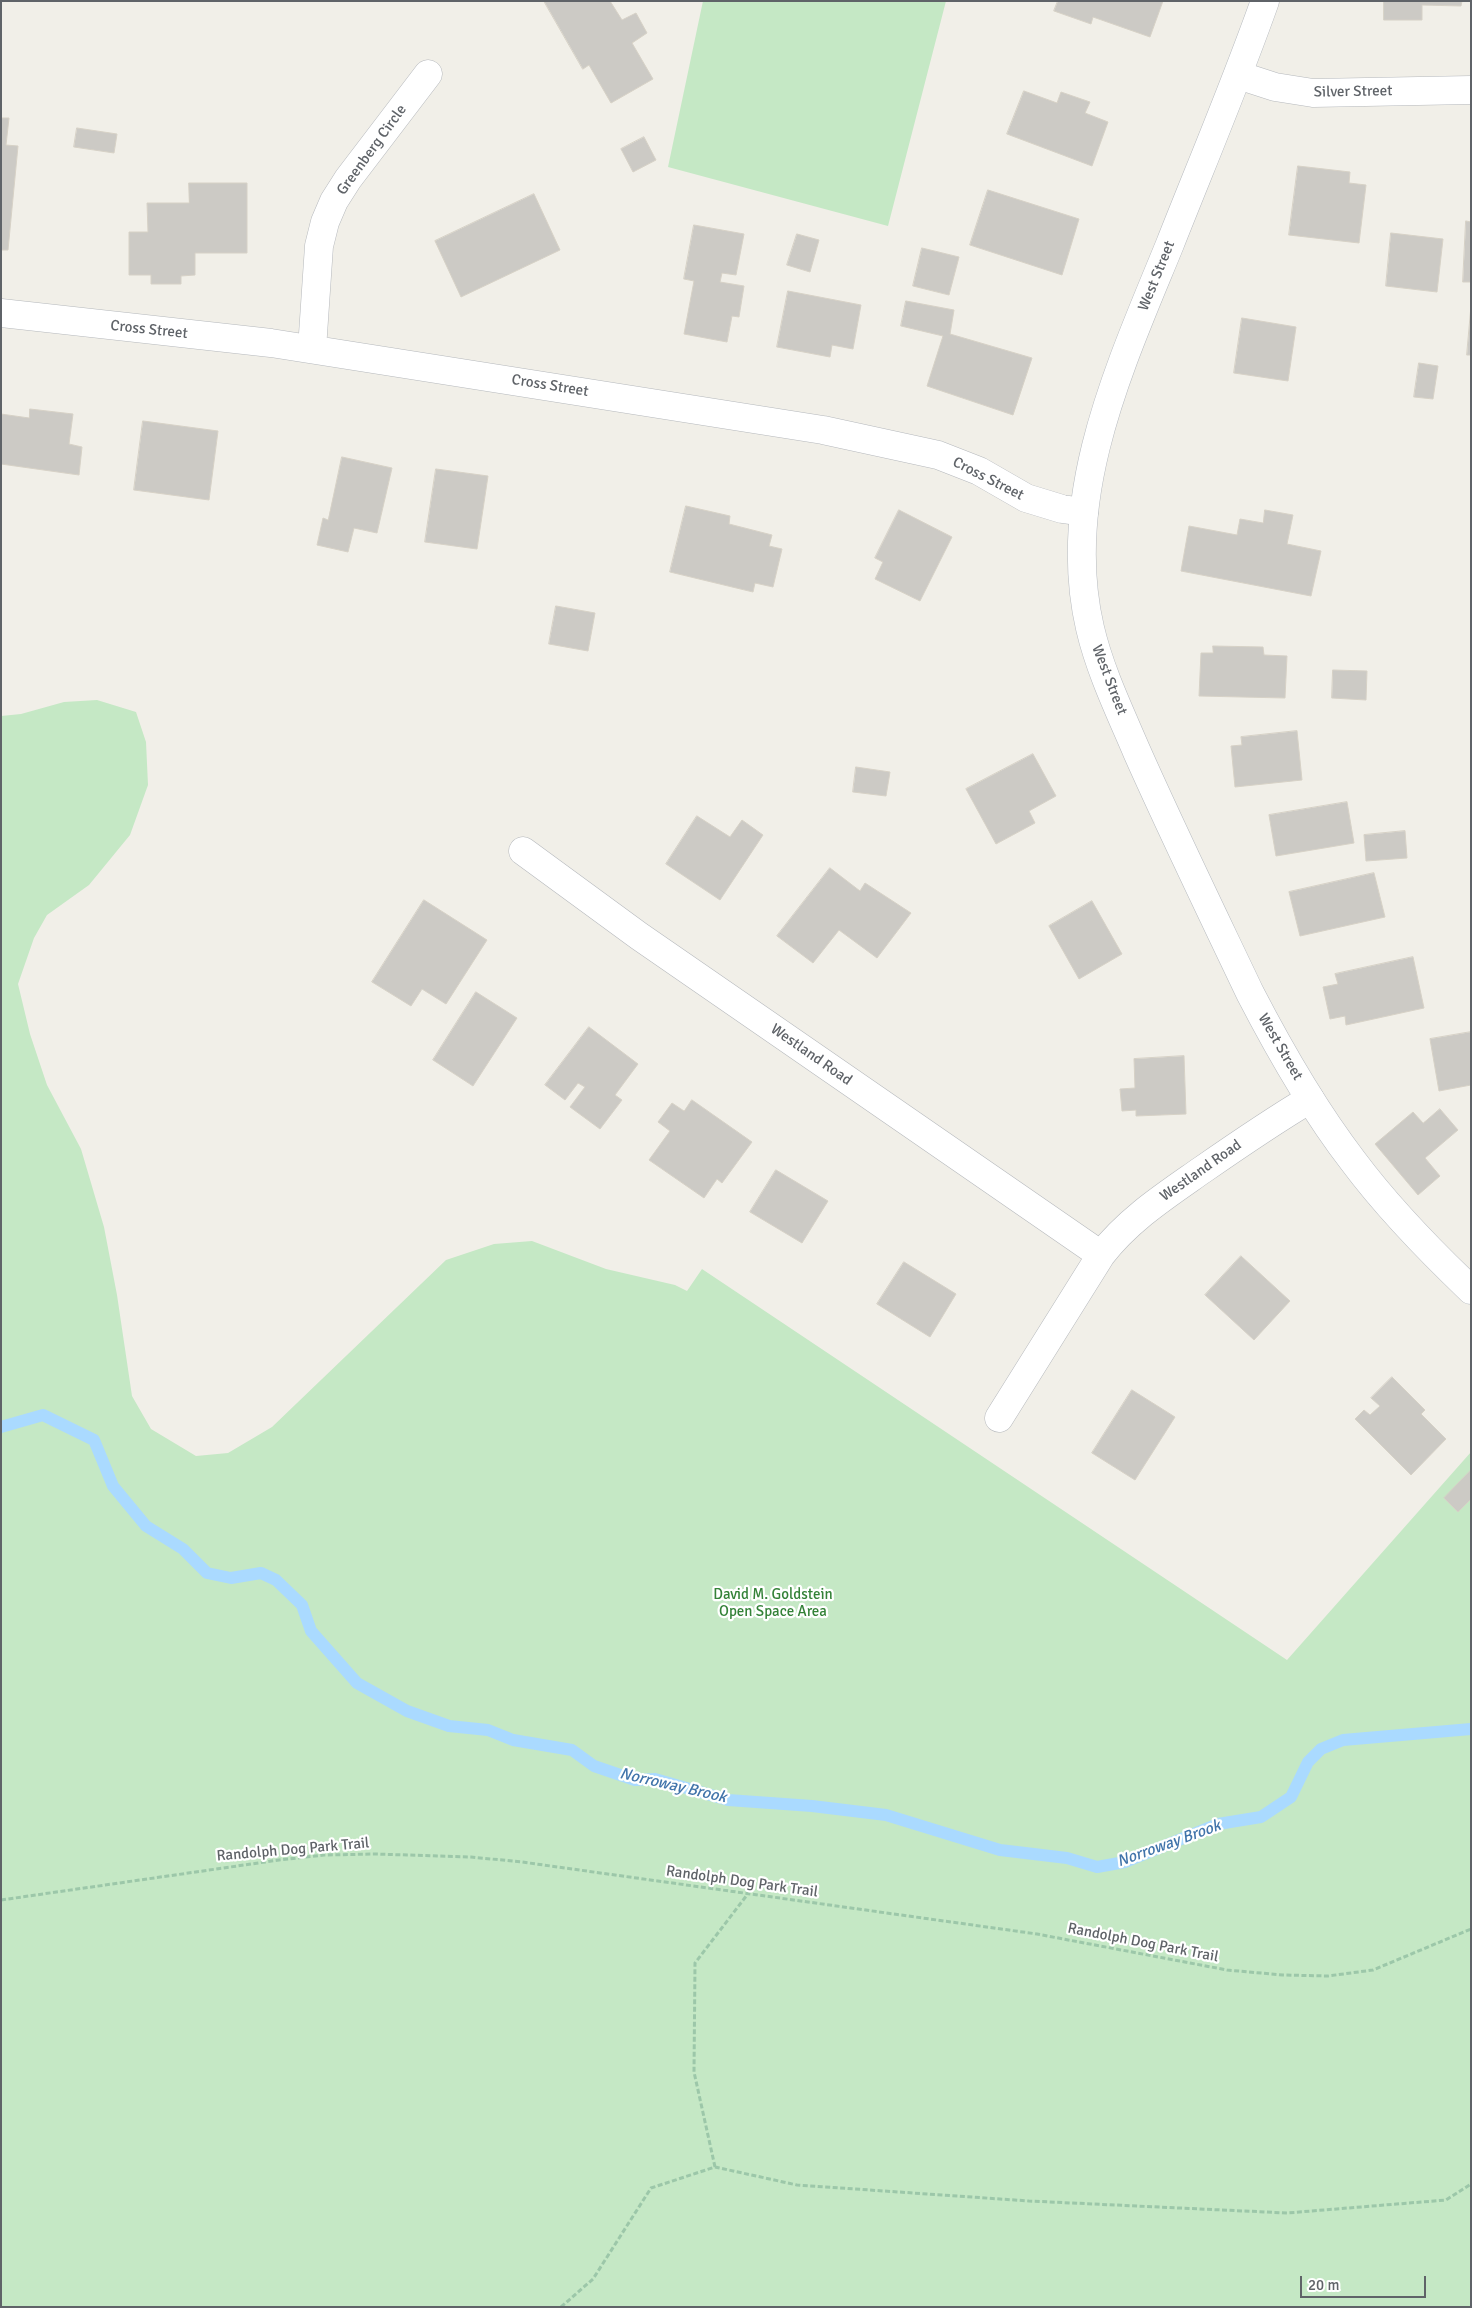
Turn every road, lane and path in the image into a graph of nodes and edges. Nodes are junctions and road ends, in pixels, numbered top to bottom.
1 (1265, 1) edge
2 (428, 74) dead end
3 (1238, 75) junction
4 (1471, 90) edge
5 (1, 313) edge
6 (312, 349) junction
7 (1084, 512) junction
8 (523, 851) dead end
9 (1310, 1099) junction
10 (1101, 1255) junction
11 (1471, 1290) edge
12 (999, 1418) dead end
13 (747, 1894) junction
14 (1, 1900) edge
15 (1471, 1928) edge
16 (715, 2167) junction
17 (1471, 2184) edge
18 (561, 2307) edge

1 - 3 street, West Street
2 - 6 street, Greenberg Circle
3 - 4 street, Silver Street
3 - 7 street, West Street
5 - 6 street, Cross Street
6 - 7 street, Cross Street
7 - 9 street, West Street
8 - 10 street, Westland Road
9 - 10 street, Westland Road
9 - 11 street, West Street
10 - 12 street, Westland Road
13 - 14 path, Randolph Dog Park Trail
13 - 15 path, Randolph Dog Park Trail
13 - 16 path
16 - 17 path
16 - 18 path

